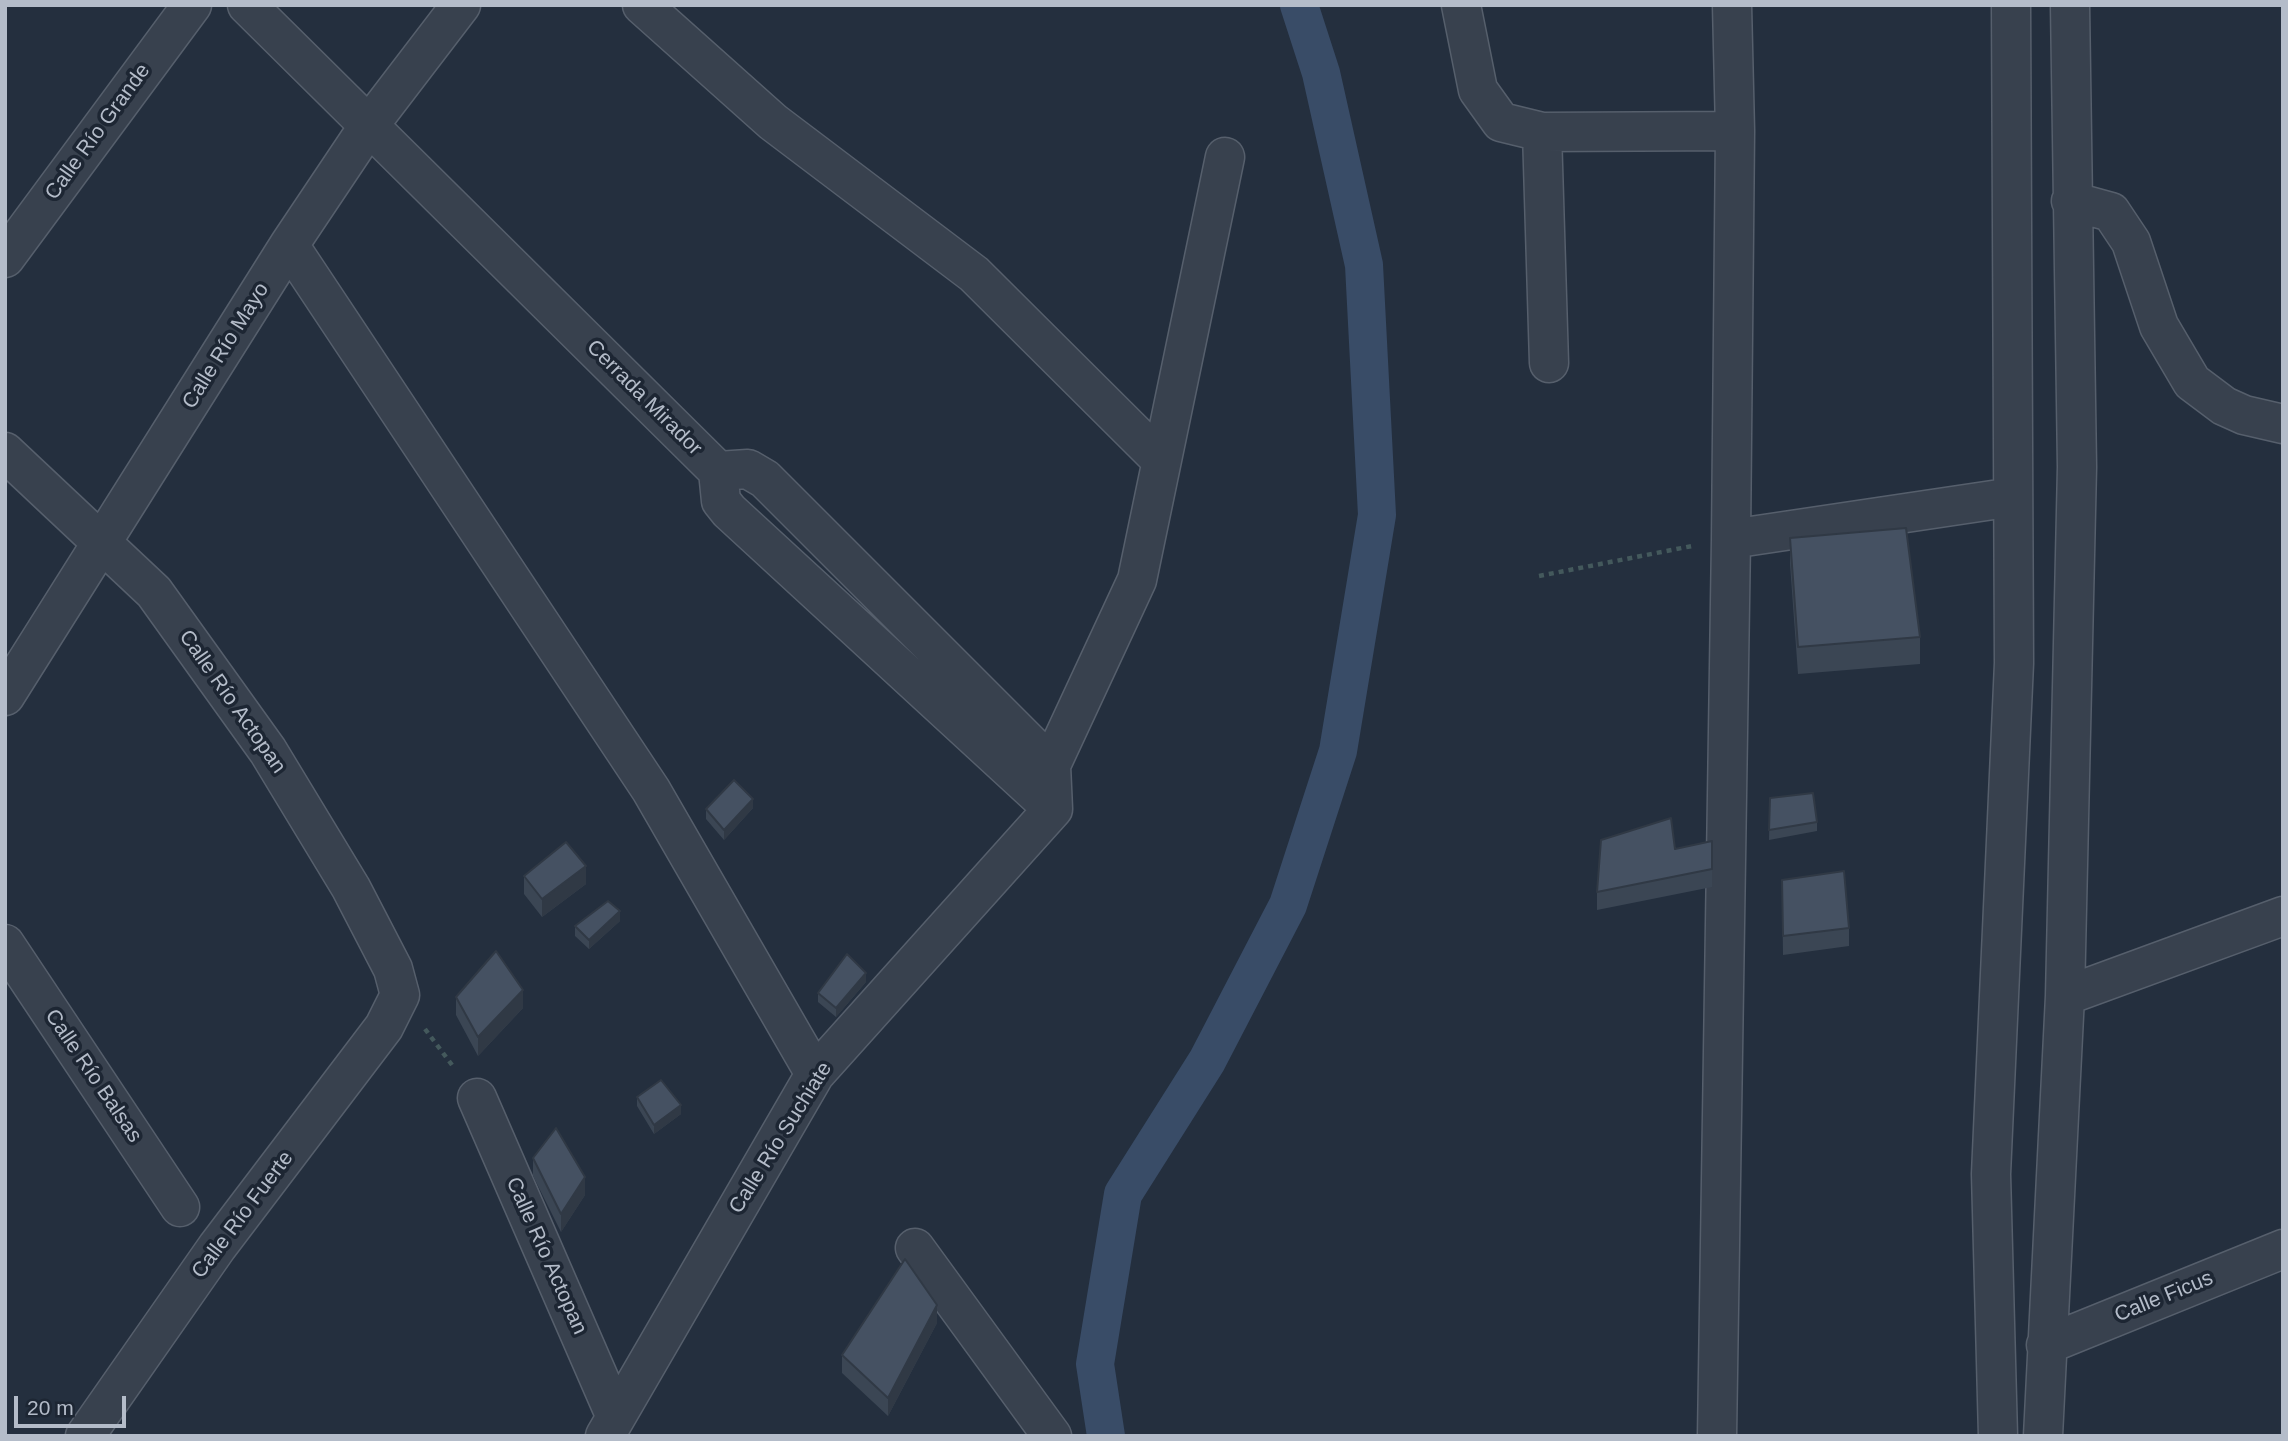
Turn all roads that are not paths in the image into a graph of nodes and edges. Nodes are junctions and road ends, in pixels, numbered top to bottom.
1 (192, 5) edge
2 (247, 5) edge
3 (461, 5) edge
4 (642, 5) edge
5 (1461, 5) edge
6 (1732, 5) edge
7 (2011, 5) edge
8 (2070, 5) edge
9 (370, 124) junction
10 (1735, 131) junction
11 (1542, 132) junction
12 (1224, 157) dead end
13 (2071, 201) junction
14 (289, 246) junction
15 (5, 258) edge
16 (1549, 363) dead end
17 (2283, 424) edge
18 (5, 453) edge
19 (1161, 460) junction
20 (718, 471) junction
21 (2013, 497) junction
22 (1731, 539) junction
23 (103, 542) junction
24 (5, 696) edge
25 (1051, 765) junction
26 (1053, 809) junction
27 (2283, 916) edge
28 (5, 944) edge
29 (400, 995) joint
30 (2065, 996) junction
31 (815, 1074) junction
32 (477, 1098) road end
33 (180, 1207) dead end
34 (915, 1248) dead end
35 (2283, 1249) edge
36 (2046, 1345) junction
37 (610, 1425) edge
38 (85, 1436) edge
39 (1052, 1436) edge
40 (1717, 1436) edge
41 (1998, 1436) edge
42 (2043, 1436) edge

1 - 15 street, Calle Río Grande
2 - 9 street, Cerrada Mirador
3 - 9 street, Calle Río Mayo
4 - 19 street
5 - 11 street
6 - 10 street
7 - 21 street
8 - 13 street
9 - 14 street, Calle Río Mayo
9 - 20 street, Cerrada Mirador
10 - 11 street
10 - 22 street
11 - 16 street
12 - 19 street
13 - 17 street
13 - 30 street
14 - 23 street, Calle Río Mayo
14 - 31 street
18 - 23 street, Calle Río Actopan
19 - 25 street
20 - 25 street, Cerrada Mirador
20 - 26 street
21 - 22 street
21 - 41 street
22 - 40 street
23 - 24 street, Calle Río Mayo
23 - 29 street, Calle Río Actopan
25 - 26 street
26 - 31 street, Calle Río Suchiate
27 - 30 street
28 - 33 street, Calle Río Balsas
29 - 38 street, Calle Río Fuerte
30 - 36 street
31 - 37 street, Calle Río Suchiate
32 - 37 street, Calle Río Actopan
34 - 39 street
35 - 36 street, Calle Ficus
36 - 42 street

